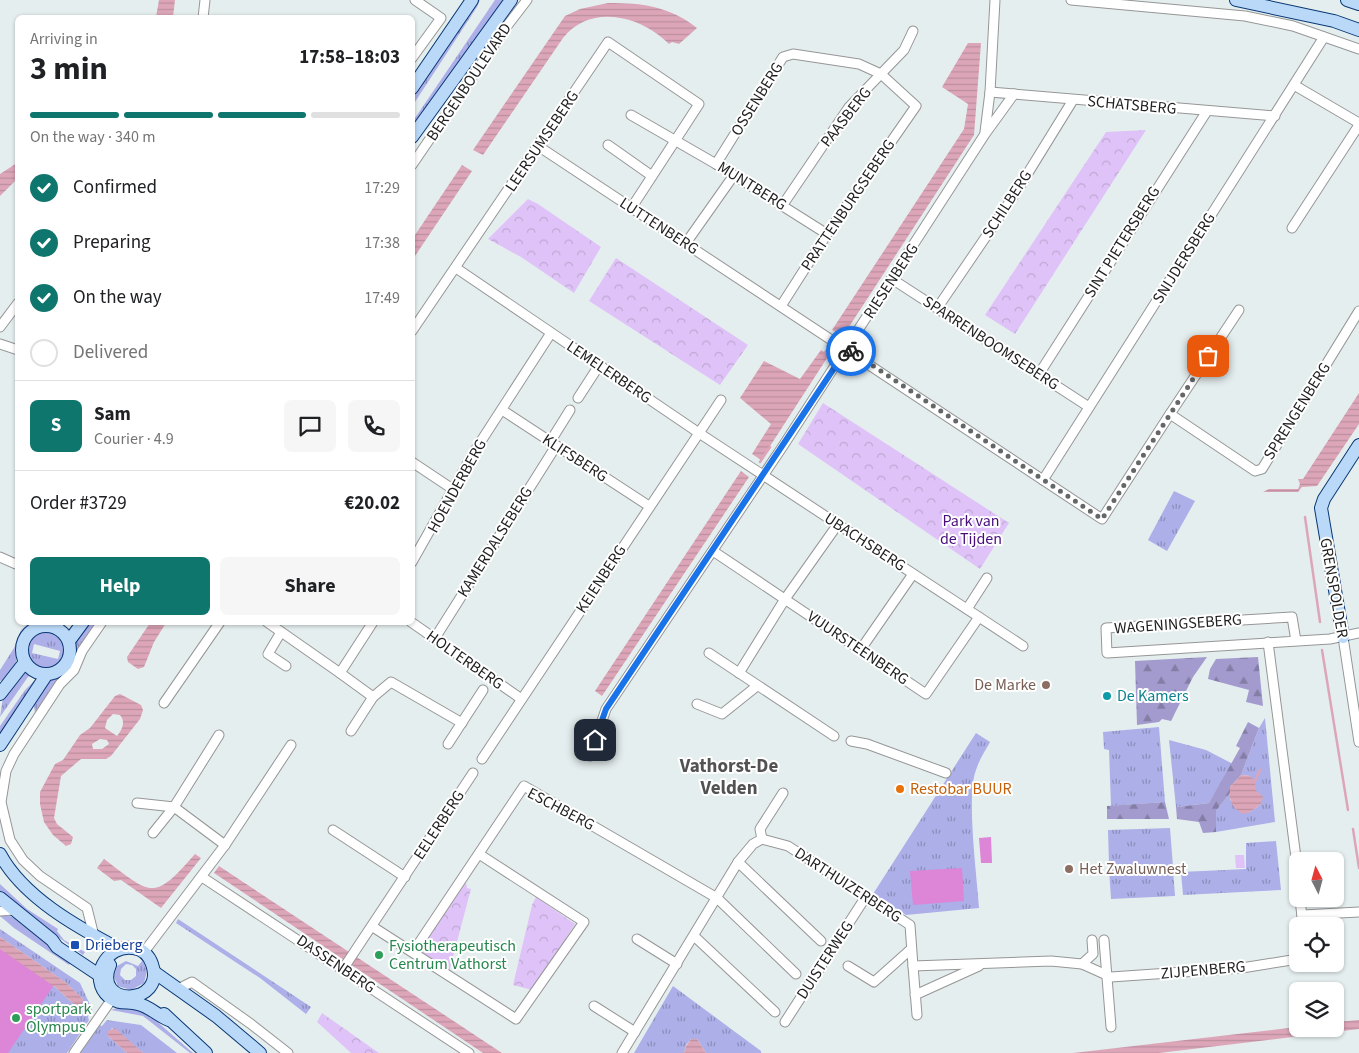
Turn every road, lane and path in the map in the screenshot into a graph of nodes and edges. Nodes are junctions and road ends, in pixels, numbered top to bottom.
1 (205, 0) edge
2 (415, 0) edge
3 (472, 0) edge
4 (511, 0) edge
5 (527, 0) edge
6 (995, 0) edge
7 (1071, 0) edge
8 (1236, 0) edge
9 (1347, 0) edge
10 (1359, 4) edge
11 (203, 15) edge
12 (1359, 30) edge
13 (913, 31) dead end
14 (1324, 36) junction
15 (1359, 49) edge
16 (415, 54) edge
17 (881, 74) junction
18 (415, 84) edge
19 (1294, 85) junction
20 (990, 92) junction
21 (1014, 94) junction
22 (1073, 100) junction
23 (916, 106) joint
24 (1207, 111) junction
25 (631, 115) dead end
26 (1275, 116) junction
27 (1359, 124) edge
28 (415, 133) edge
29 (985, 134) junction
30 (676, 140) junction
31 (608, 145) dead end
32 (538, 146) junction
33 (415, 161) edge
34 (716, 164) junction
35 (652, 176) junction
36 (734, 176) junction
37 (782, 206) junction
38 (632, 208) junction
39 (1292, 228) dead end
40 (827, 234) junction
41 (686, 243) junction
42 (456, 268) junction
43 (892, 279) junction
44 (781, 306) junction
45 (15, 307) edge
46 (938, 307) junction
47 (1239, 310) dead end
48 (1359, 311) edge
49 (415, 327) edge
50 (0, 328) edge
51 (551, 333) junction
52 (0, 344) edge
53 (15, 349) edge
54 (847, 349) junction
55 (600, 364) junction
56 (1040, 374) junction
57 (578, 398) dead end
58 (721, 400) dead end
59 (1089, 407) junction
60 (502, 410) junction
61 (570, 410) dead end
62 (1170, 414) junction
63 (699, 433) junction
64 (553, 444) junction
65 (1359, 445) edge
66 (415, 464) edge
67 (764, 475) junction
68 (1042, 480) junction
69 (454, 490) junction
70 (649, 506) junction
71 (838, 524) junction
72 (713, 551) junction
73 (0, 557) edge
74 (415, 557) edge
75 (15, 564) edge
76 (914, 574) junction
77 (986, 578) dead end
78 (784, 599) junction
79 (967, 609) junction
80 (979, 617) junction
81 (44, 625) edge
82 (49, 625) edge
83 (81, 625) edge
84 (100, 625) edge
85 (218, 625) edge
86 (271, 625) edge
87 (371, 625) edge
88 (415, 625) edge
89 (281, 632) junction
90 (1359, 633) edge
91 (1343, 636) junction
92 (434, 638) junction
93 (1296, 641) junction
94 (69, 642) junction
95 (1268, 642) junction
96 (1023, 646) dead end
97 (861, 649) junction
98 (709, 652) dead end
99 (25, 662) junction
100 (286, 666) dead end
101 (340, 672) junction
102 (739, 673) junction
103 (47, 674) junction
104 (757, 686) junction
105 (2, 689) edge
106 (483, 690) dead end
107 (373, 697) junction
108 (520, 698) junction
109 (28, 702) junction
110 (164, 703) dead end
111 (697, 704) dead end
112 (34, 723) junction
113 (462, 723) junction
114 (352, 731) dead end
115 (219, 735) dead end
116 (834, 736) dead end
117 (851, 741) dead end
118 (1359, 742) edge
119 (448, 744) dead end
120 (0, 745) edge
121 (291, 745) dead end
122 (590, 756) dead end
123 (482, 759) dead end
124 (473, 773) dead end
125 (946, 773) dead end
126 (783, 793) dead end
127 (137, 803) dead end
128 (174, 807) junction
129 (332, 830) dead end
130 (153, 833) dead end
131 (762, 839) junction
132 (225, 845) junction
133 (1295, 852) edge
134 (0, 854) edge
135 (479, 854) junction
136 (738, 862) junction
137 (202, 876) junction
138 (405, 877) junction
139 (0, 898) edge
140 (717, 898) junction
141 (865, 898) junction
142 (1301, 908) edge
143 (13, 910) junction
144 (0, 911) edge
145 (1359, 912) edge
146 (1302, 915) joint
147 (373, 927) junction
148 (94, 936) junction
149 (694, 936) junction
150 (637, 939) dead end
151 (1092, 940) dead end
152 (1104, 940) dead end
153 (821, 941) dead end
154 (119, 949) junction
155 (912, 949) junction
156 (144, 952) junction
157 (413, 952) junction
158 (1289, 960) edge
159 (677, 964) junction
160 (984, 964) junction
161 (1082, 964) junction
162 (848, 966) dead end
163 (913, 966) junction
164 (105, 969) junction
165 (344, 969) junction
166 (154, 972) junction
167 (796, 974) dead end
168 (1108, 976) junction
169 (178, 989) junction
170 (915, 995) junction
171 (114, 997) junction
172 (137, 999) junction
173 (594, 1006) dead end
174 (775, 1012) dead end
175 (917, 1015) dead end
176 (785, 1022) dead end
177 (1111, 1027) dead end
178 (635, 1032) junction
179 (74, 1053) edge
180 (206, 1053) edge
181 (260, 1053) edge
182 (288, 1053) edge
183 (469, 1053) edge
184 (622, 1053) edge

1 - 11 street
2 - 16 street
3 - 18 main road
4 - 28 main road, BERGENBOULEVARD
5 - 33 street, BERGENBOULEVARD
6 - 20 street, RIESENBERG
7 - 14 street
8 - 12 main road
9 - 10 main road
13 - 17 street, PAASBERG
14 - 15 street
14 - 19 street, SNIJDERSBERG
17 - 23 street, OSSENBERG
17 - 34 street, OSSENBERG
17 - 37 street, PAASBERG
19 - 26 street, SNIJDERSBERG
19 - 27 street
20 - 21 street, SCHATSBERG
20 - 29 street, RIESENBERG
21 - 22 street, SCHATSBERG
21 - 29 street, RIESENBERG
22 - 24 street, SCHATSBERG
22 - 46 street, SCHILBERG
23 - 40 street, PRATTENBURGSEBERG
24 - 26 street, SCHATSBERG
24 - 56 street, SINT PIETERSBERG
25 - 30 street, MUNTBERG
26 - 59 street, SNIJDERSBERG
27 - 39 street
29 - 43 street, RIESENBERG
30 - 32 street, LEERSUMSEBERG
30 - 34 street, MUNTBERG
30 - 35 street
31 - 35 street
32 - 38 street, LUTTENBERG
32 - 42 street, LEERSUMSEBERG
34 - 36 street, MUNTBERG
35 - 38 street
36 - 37 street, MUNTBERG
36 - 41 street
37 - 40 street, MUNTBERG
38 - 41 street, LUTTENBERG
40 - 44 street, PRATTENBURGSEBERG
41 - 44 street, LUTTENBERG
42 - 49 street, LEERSUMSEBERG
42 - 51 street, LEMELERBERG
43 - 46 street, SPARRENBOOMSEBERG
43 - 54 street, RIESENBERG
44 - 54 street
45 - 50 street
46 - 56 street, SPARRENBOOMSEBERG
47 - 62 street
48 - 62 street, SPRENGENBERG
51 - 55 street, LEMELERBERG
51 - 60 street, HOENDERBERG
52 - 53 street
54 - 67 street, RIESENBERG
54 - 68 street
55 - 57 street
55 - 63 street, LEMELERBERG
56 - 59 street, SPARRENBOOMSEBERG
58 - 63 street, KEIENBERG
59 - 68 street, SNIJDERSBERG
60 - 64 street, KLIFSBERG
60 - 69 street, HOENDERBERG
61 - 64 street, KAMERDALSEBERG
62 - 68 street
63 - 67 street, LEMELERBERG
63 - 70 street, KEIENBERG
64 - 70 street, KLIFSBERG
64 - 92 street, KAMERDALSEBERG
65 - 91 main road, GRENSPOLDER
66 - 69 street
67 - 71 street, UBACHSBERG
67 - 72 street, RIESENBERG
69 - 74 street, HOENDERBERG
70 - 108 street, KEIENBERG
71 - 76 street, UBACHSBERG
71 - 78 street
72 - 78 street, VUURSTEENBERG
72 - 122 street, RIESENBERG
73 - 75 street
76 - 79 street, UBACHSBERG
76 - 97 street
77 - 79 street
78 - 97 street, VUURSTEENBERG
78 - 102 street
79 - 80 street, UBACHSBERG
80 - 96 street, UBACHSBERG
80 - 97 street, VUURSTEENBERG
81 - 99 main road
82 - 94 main road
83 - 94 main road
84 - 112 street
85 - 110 street
86 - 89 street
87 - 101 street
88 - 92 street, HOLTERBERG
89 - 100 street
89 - 101 street
90 - 91 street, WAGENINGSEBERG
91 - 93 street, WAGENINGSEBERG
91 - 118 street, GRENSPOLDER
92 - 108 street, HOLTERBERG
93 - 95 street, WAGENINGSEBERG
93 - 95 street, WAGENINGSEBERG
94 - 103 main road
95 - 133 street
98 - 102 street
99 - 103 main road
99 - 105 main road
101 - 107 street
102 - 104 street
103 - 109 main road
104 - 111 street
104 - 116 street
106 - 113 street
107 - 113 street
107 - 114 street
108 - 123 street, KEIENBERG
109 - 112 street
109 - 120 main road
112 - 148 street
113 - 119 street
115 - 128 street
117 - 125 street
121 - 132 street
124 - 138 street, EELERBERG
126 - 131 street
127 - 128 street
128 - 130 street
128 - 132 street
129 - 138 street, EELERBERG
131 - 136 street
131 - 141 street, DARTHUIZERBERG
132 - 137 street
134 - 148 main road
135 - 140 street, ESCHBERG
135 - 157 street, ESCHBERG
135 - 157 street
136 - 140 street
136 - 153 street
137 - 156 street
137 - 165 street, DASSENBERG
138 - 147 street, EELERBERG
139 - 143 main road
140 - 149 street
140 - 167 street
141 - 155 street, DARTHUIZERBERG
141 - 176 street, DUISTERWEG
142 - 146 street
143 - 144 street
143 - 164 main road
145 - 146 street
147 - 157 street
147 - 165 street, EELERBERG
148 - 154 main road
149 - 159 street
149 - 174 street
150 - 159 street
151 - 161 street
152 - 168 street
154 - 156 main road
154 - 164 main road
155 - 162 street
155 - 163 street, DARTHUIZERBERG
156 - 164 main road
156 - 166 main road
158 - 168 street, ZIJPENBERG
159 - 178 street
160 - 161 street
160 - 163 street
160 - 170 street
161 - 168 street
163 - 170 street, DARTHUIZERBERG
164 - 171 main road
165 - 183 street, DASSENBERG
166 - 169 main road
166 - 172 main road
168 - 177 street
169 - 181 main road
169 - 182 street
170 - 175 street, DARTHUIZERBERG
171 - 172 main road
171 - 179 street
172 - 180 main road
173 - 178 street
178 - 184 street

